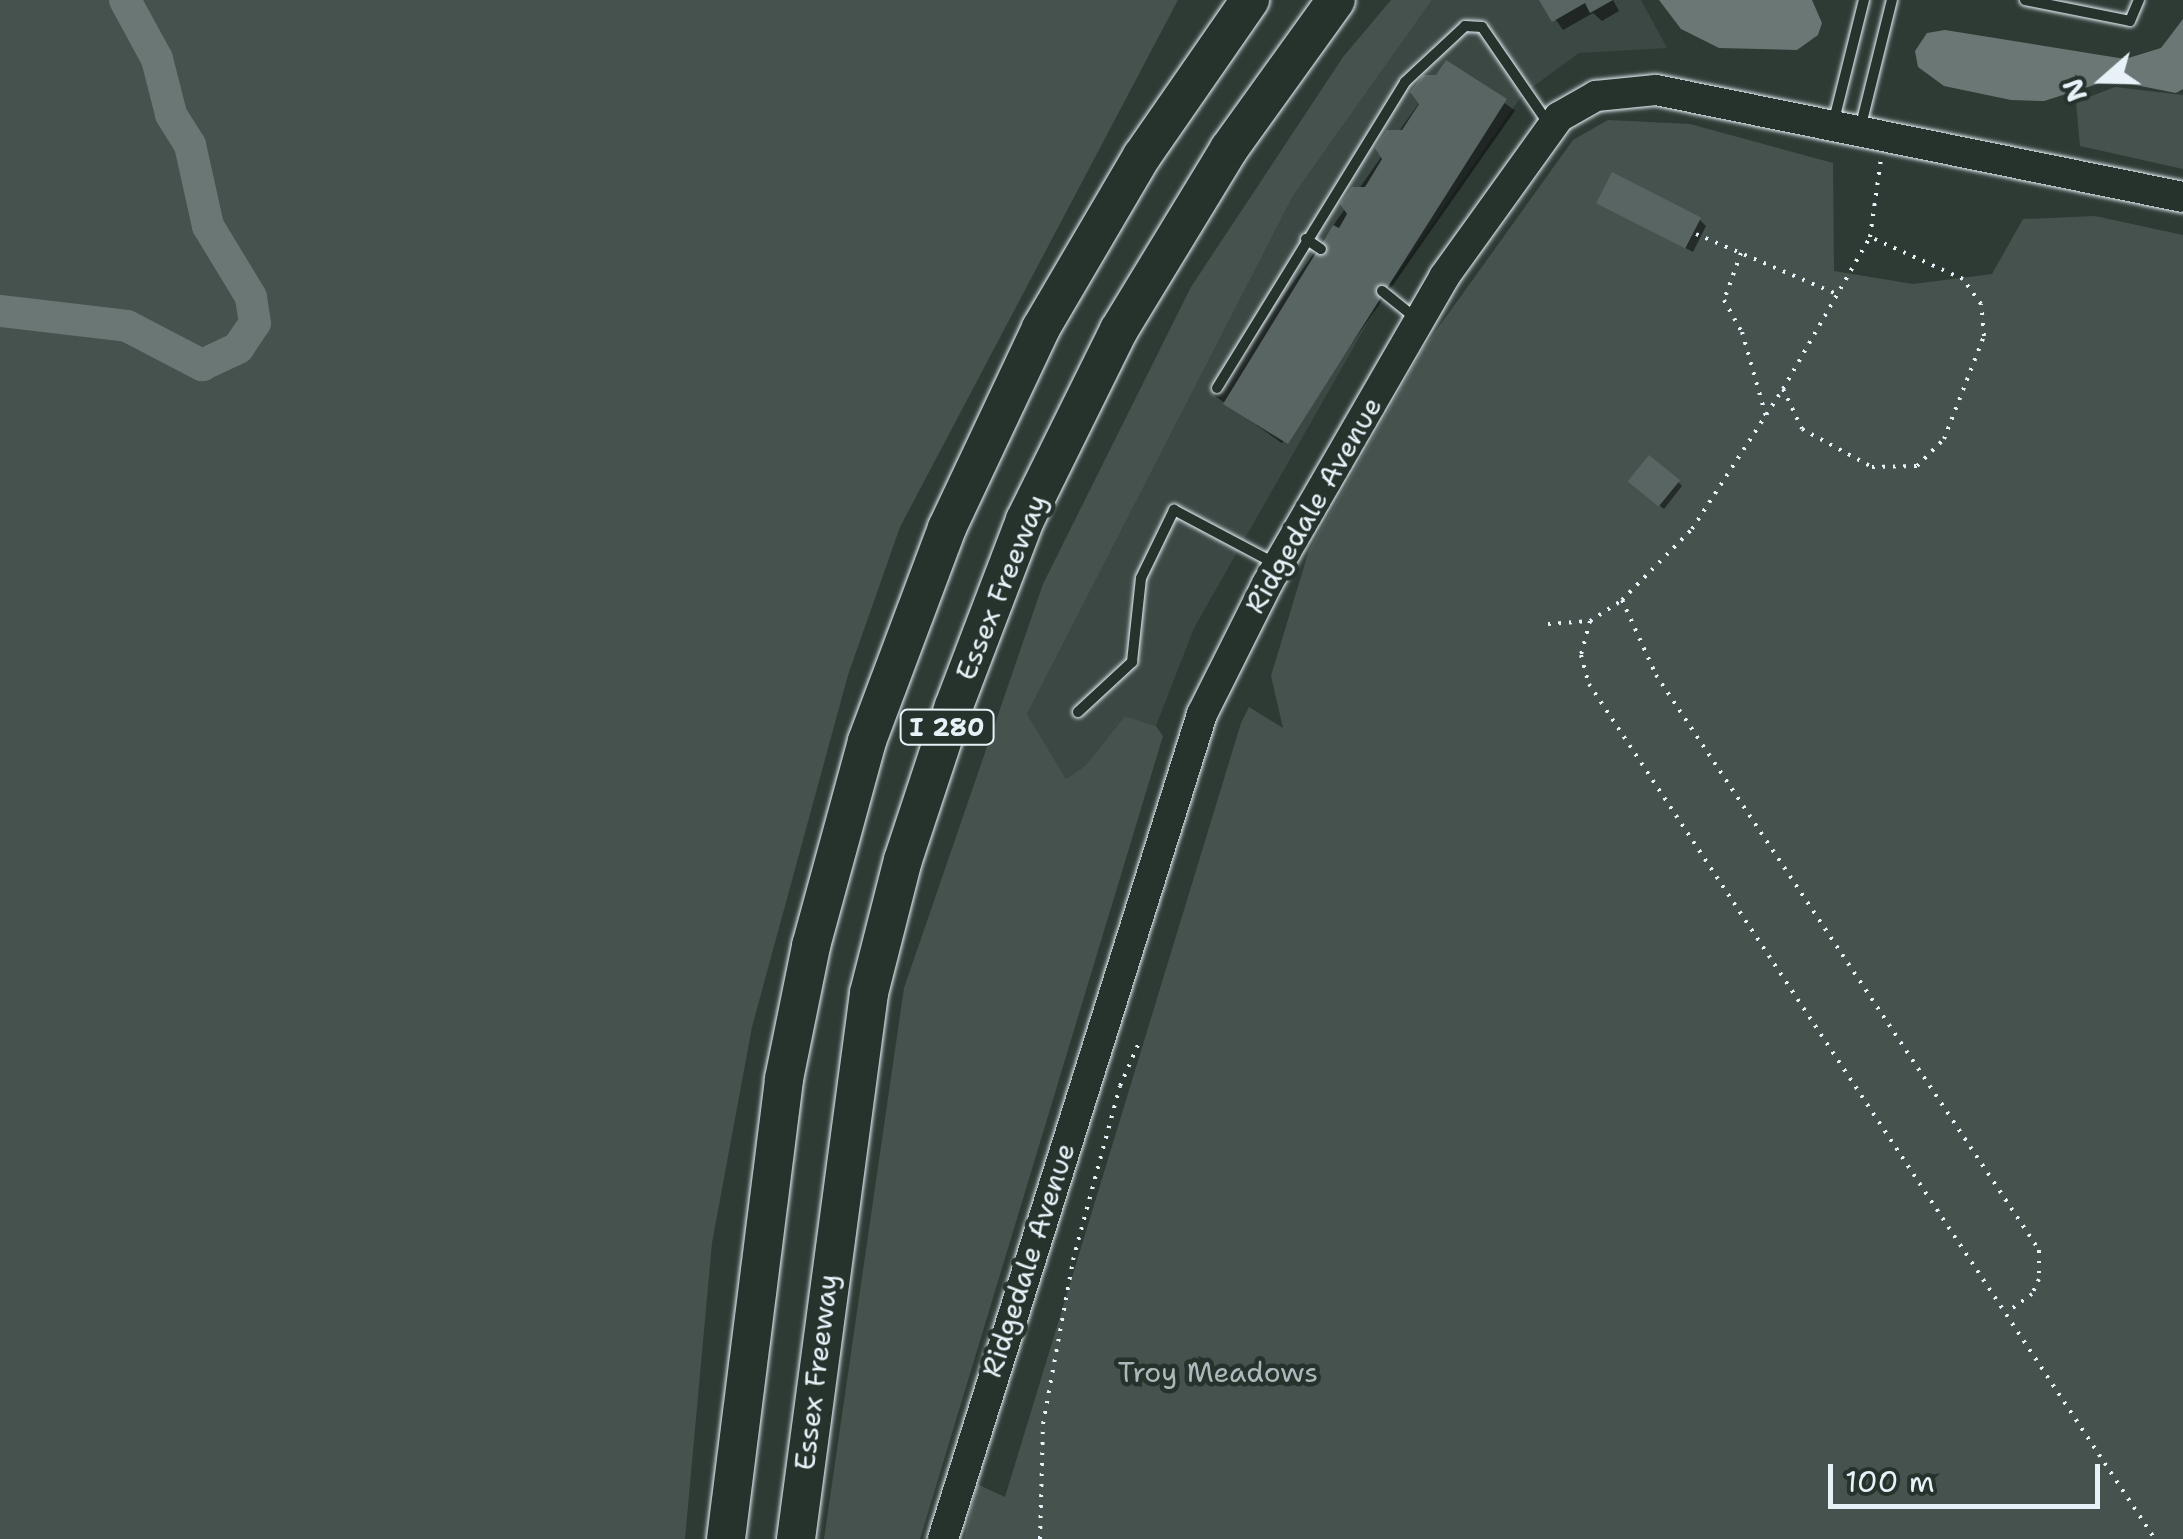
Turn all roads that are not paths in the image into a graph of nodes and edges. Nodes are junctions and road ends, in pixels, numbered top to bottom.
1 (1250, 0) edge
2 (1336, 0) edge
3 (1864, 0) edge
4 (1892, 0) edge
5 (2025, 0) edge
6 (2139, 0) edge
7 (1550, 127) junction
8 (1859, 129) junction
9 (2183, 197) edge
10 (1306, 238) junction
11 (1321, 249) dead end
12 (1382, 291) dead end
13 (1419, 320) junction
14 (1217, 388) dead end
15 (1278, 565) junction
16 (1078, 712) dead end
17 (726, 1539) edge
18 (796, 1539) edge
19 (944, 1539) edge

1 - 17 highway, I 280
2 - 18 highway, Essex Freeway / I 280
3 - 8 lane
4 - 8 lane
5 - 6 lane
7 - 8 main road, Ridgedale Avenue
7 - 10 lane
7 - 13 main road, Ridgedale Avenue
8 - 9 main road, Ridgedale Avenue
10 - 11 lane
10 - 14 lane
12 - 13 lane
13 - 15 main road, Ridgedale Avenue
15 - 16 lane
15 - 19 main road, Ridgedale Avenue

